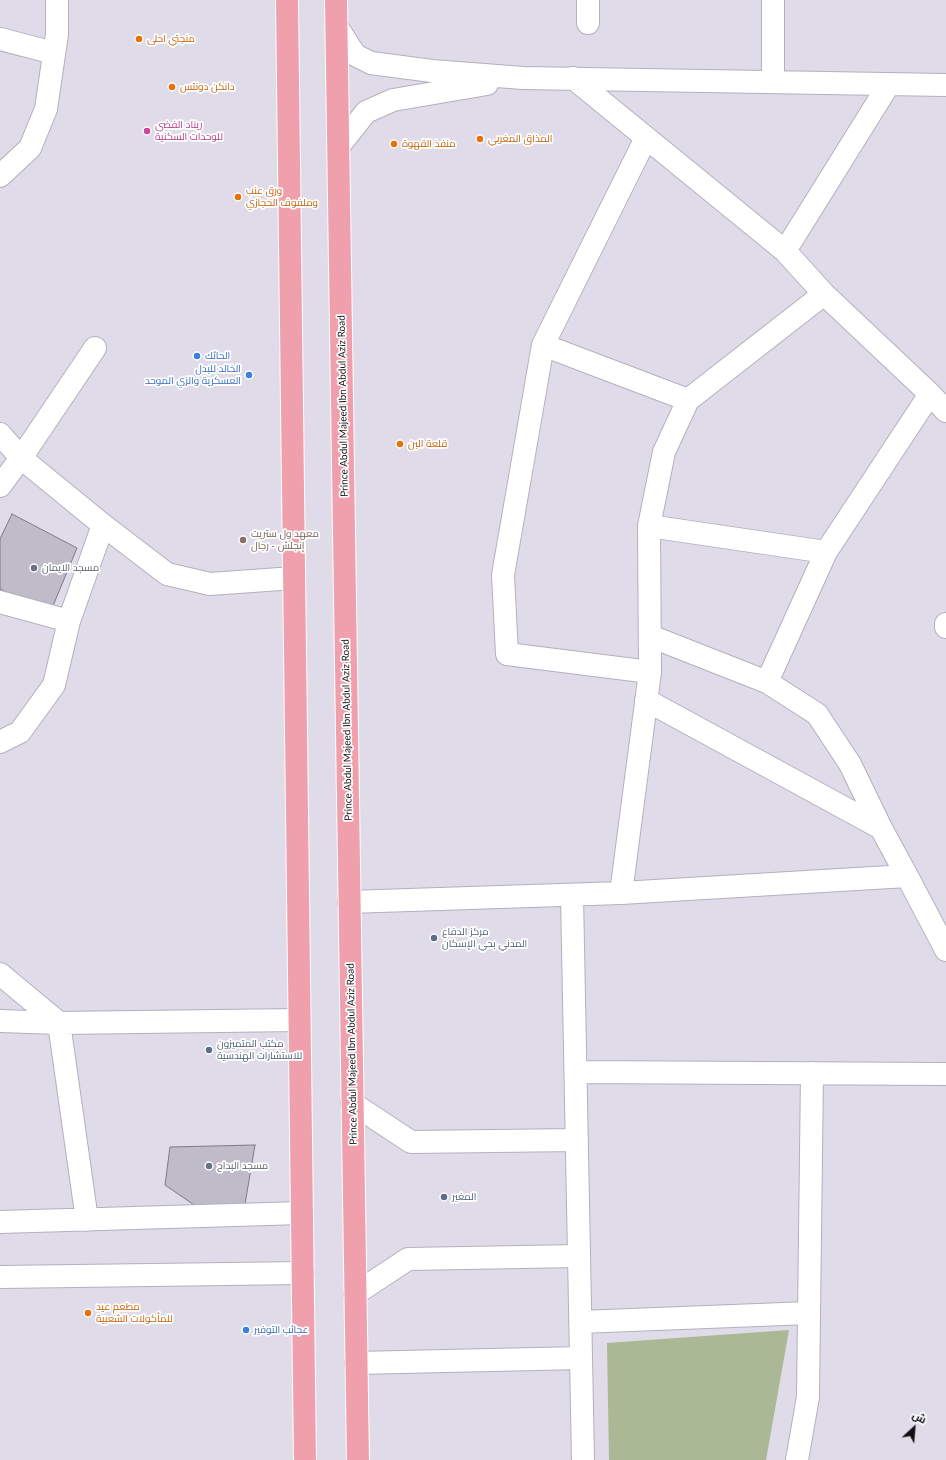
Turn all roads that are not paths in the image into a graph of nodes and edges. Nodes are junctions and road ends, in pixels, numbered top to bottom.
1 (57, 0) edge
2 (336, 0) edge
3 (588, 0) edge
4 (773, 0) edge
5 (283, 3) edge
6 (588, 23) dead end
7 (337, 27) junction
8 (0, 39) edge
9 (54, 53) junction
10 (523, 78) junction
11 (573, 78) junction
12 (773, 82) junction
13 (889, 84) junction
14 (946, 85) edge
15 (646, 138) junction
16 (339, 146) junction
17 (0, 176) edge
18 (785, 251) junction
19 (824, 294) junction
20 (544, 345) junction
21 (95, 348) dead end
22 (930, 394) junction
23 (688, 400) junction
24 (946, 411) edge
25 (0, 434) edge
26 (21, 458) junction
27 (0, 486) edge
28 (103, 525) junction
29 (649, 526) junction
30 (826, 552) junction
31 (294, 578) junction
32 (0, 602) edge
33 (70, 621) junction
34 (650, 636) junction
35 (650, 672) junction
36 (767, 682) junction
37 (646, 700) junction
38 (0, 742) edge
39 (881, 828) junction
40 (907, 876) junction
41 (621, 893) junction
42 (572, 895) junction
43 (349, 902) junction
44 (946, 950) edge
45 (0, 974) edge
46 (299, 1020) junction
47 (0, 1021) edge
48 (59, 1023) junction
49 (576, 1072) junction
50 (812, 1073) junction
51 (946, 1074) edge
52 (352, 1103) junction
53 (577, 1140) junction
54 (302, 1213) junction
55 (88, 1220) junction
56 (0, 1222) edge
57 (579, 1256) junction
58 (303, 1273) junction
59 (0, 1277) edge
60 (355, 1294) junction
61 (809, 1313) junction
62 (580, 1322) junction
63 (581, 1358) junction
64 (356, 1363) junction
65 (305, 1460) edge
66 (358, 1460) edge
67 (583, 1460) edge
68 (797, 1460) edge

1 - 9 street
2 - 7 main road, Prince Abdul Majeed Ibn Abdul Aziz Road
3 - 6 street
4 - 12 street
5 - 31 main road
7 - 10 street
7 - 16 main road, Prince Abdul Majeed Ibn Abdul Aziz Road
8 - 9 street
9 - 17 street
10 - 11 street
10 - 16 street
11 - 12 street
11 - 15 street
12 - 13 street
13 - 14 street
13 - 18 street
15 - 18 street
15 - 20 street
16 - 43 main road, Prince Abdul Majeed Ibn Abdul Aziz Road
18 - 19 street
19 - 22 street
19 - 23 street
20 - 23 street
20 - 35 street
21 - 26 street
22 - 24 street
22 - 30 street
23 - 29 street
25 - 26 street
26 - 27 street
26 - 28 street
28 - 31 street
28 - 33 street
29 - 30 street
29 - 34 street
30 - 36 street
31 - 46 main road
32 - 33 street
33 - 38 street
34 - 35 street
34 - 36 street
35 - 37 street
36 - 39 street
37 - 39 street
37 - 41 street
39 - 40 street
40 - 41 street
40 - 44 street
41 - 42 street
42 - 43 street
42 - 49 street
43 - 52 main road, Prince Abdul Majeed Ibn Abdul Aziz Road
45 - 48 street
46 - 48 street
46 - 54 main road
47 - 48 street
48 - 55 street
49 - 50 street
49 - 53 street
50 - 51 street
50 - 61 street
52 - 53 street
52 - 60 main road, Prince Abdul Majeed Ibn Abdul Aziz Road
53 - 57 street
54 - 55 street
54 - 58 main road
55 - 56 street
57 - 60 street
57 - 62 street
58 - 59 street
58 - 65 main road
60 - 64 main road, Prince Abdul Majeed Ibn Abdul Aziz Road
61 - 62 street
61 - 68 street
62 - 63 street
63 - 64 street
63 - 67 street
64 - 66 main road, Prince Abdul Majeed Ibn Abdul Aziz Road

